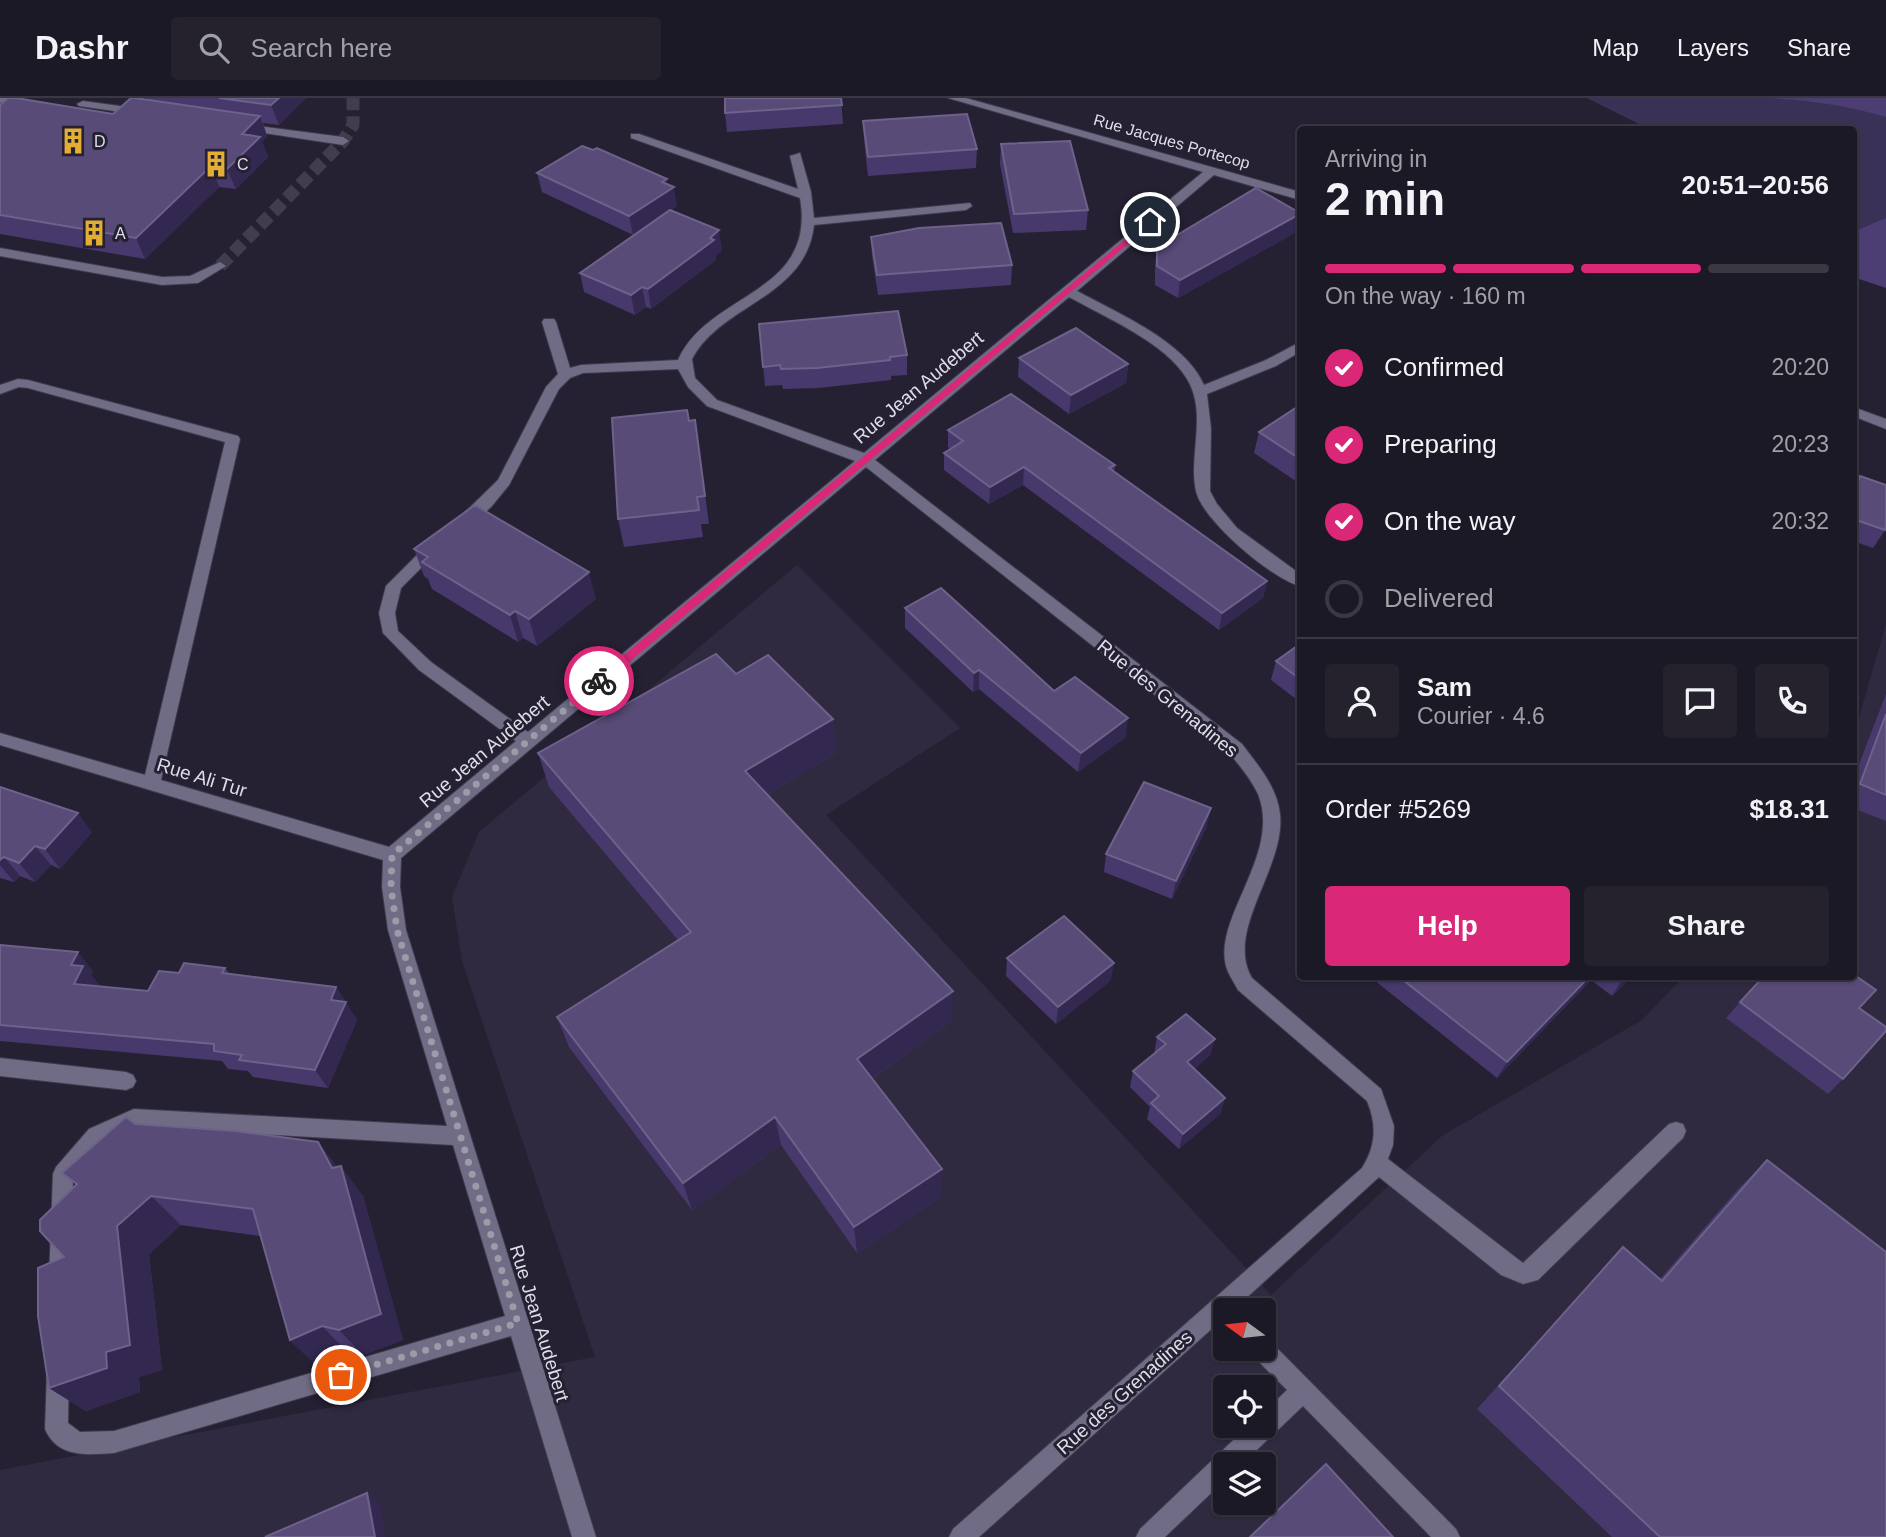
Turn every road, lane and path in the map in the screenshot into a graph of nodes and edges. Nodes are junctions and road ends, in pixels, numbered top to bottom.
1 (5, 98) edge
2 (954, 98) edge
3 (0, 100) edge
4 (83, 104) dead end
5 (152, 114) edge
6 (233, 125) edge
7 (635, 136) dead end
8 (342, 141) dead end
9 (796, 156) dead end
10 (1212, 171) junction
11 (1297, 195) edge
12 (805, 197) junction
13 (966, 206) dead end
14 (811, 222) junction
15 (0, 252) edge
16 (220, 267) tunnel mouth
17 (1066, 290) junction
18 (549, 322) dead end
19 (1297, 348) edge
20 (685, 363) junction
21 (565, 375) junction
22 (0, 390) edge
23 (1200, 392) junction
24 (1857, 413) edge
25 (1886, 424) edge
26 (865, 459) junction
27 (1297, 578) edge
28 (0, 739) edge
29 (528, 741) junction
30 (151, 784) junction
31 (392, 855) junction
32 (0, 1067) edge
33 (125, 1081) dead end
34 (1675, 1131) dead end
35 (460, 1136) junction
36 (1377, 1163) junction
37 (60, 1295) edge
38 (1235, 1298) edge
39 (1213, 1318) edge
40 (518, 1323) junction
41 (58, 1348) edge
42 (1275, 1362) edge
43 (1303, 1390) junction
44 (584, 1537) edge
45 (961, 1537) edge
46 (1148, 1537) edge
47 (1448, 1537) edge

1 - 3 street
2 - 10 street, Rue Jacques Portecop
4 - 5 street
6 - 8 street
7 - 12 street
9 - 12 street
10 - 11 street, Rue Jacques Portecop
10 - 17 street, Rue Jean Audebert
12 - 14 street
13 - 14 street
14 - 20 street
15 - 16 street
17 - 23 street
17 - 26 street, Rue Jean Audebert
18 - 21 street
19 - 23 street
20 - 21 street
20 - 26 street, Rue des Grenadines
21 - 29 street
22 - 30 street
23 - 27 street
24 - 25 street
26 - 29 street, Rue Jean Audebert
26 - 36 street, Rue des Grenadines
28 - 30 street, Rue Ali Tur
29 - 31 street, Rue Jean Audebert
30 - 31 street, Rue Ali Tur
31 - 35 street, Rue Jean Audebert
32 - 33 street
34 - 36 street
35 - 37 street
35 - 40 street, Rue Jean Audebert
36 - 38 street, Rue des Grenadines
39 - 45 street, Rue des Grenadines
40 - 41 street
40 - 44 street, Rue Jean Audebert
42 - 43 street
43 - 46 street
43 - 47 street

